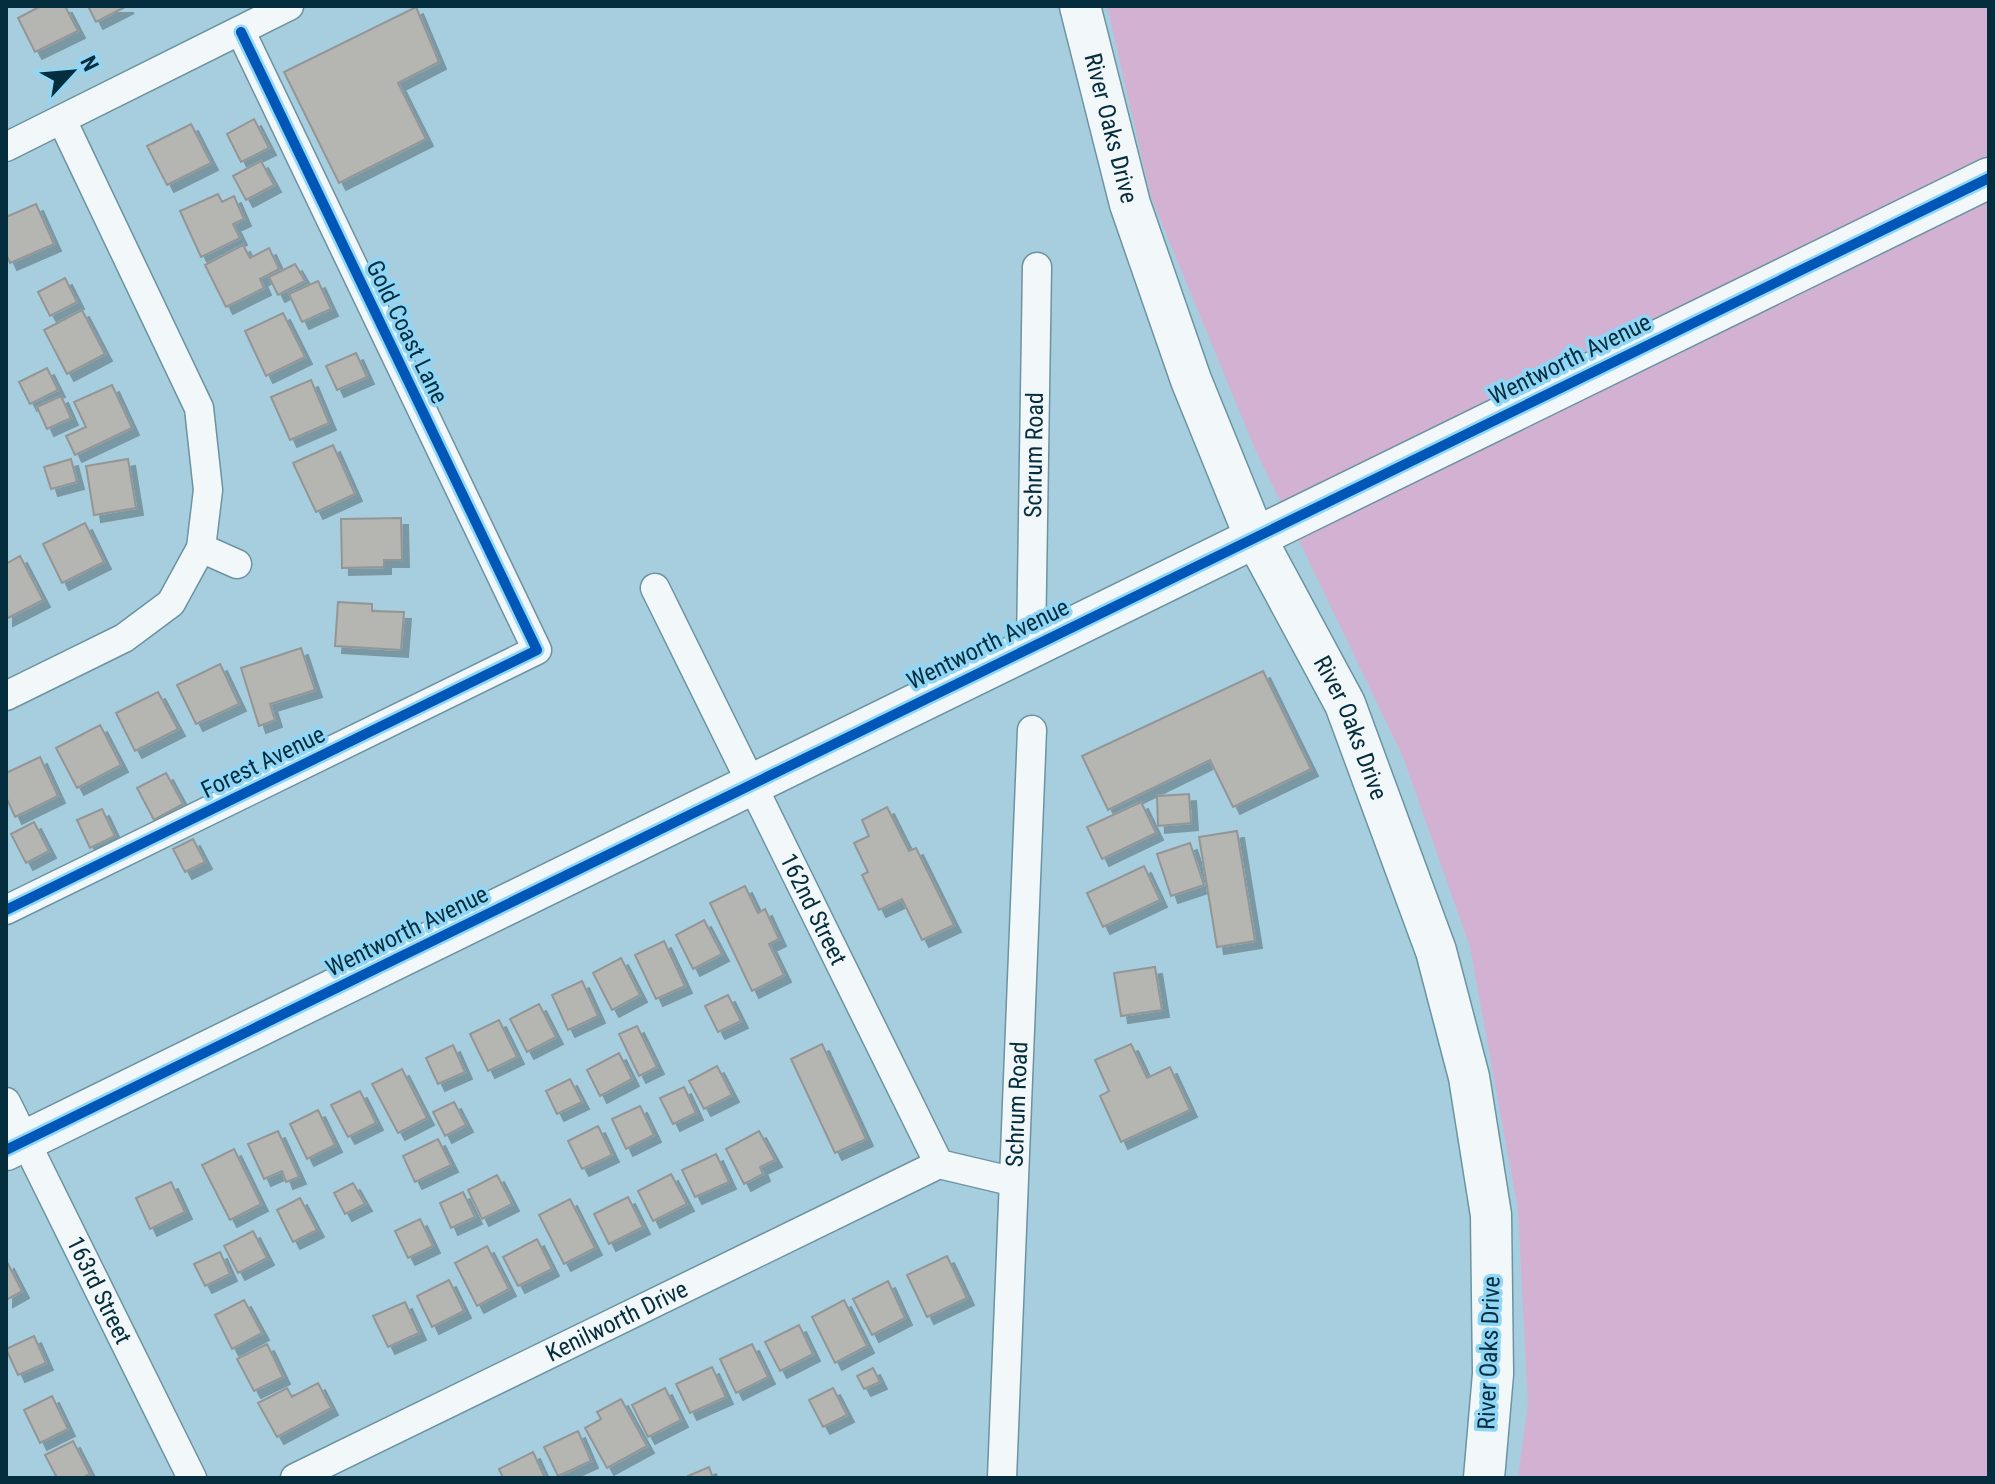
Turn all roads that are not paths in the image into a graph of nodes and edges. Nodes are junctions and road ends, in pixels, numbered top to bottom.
1 (1080, 6) edge
2 (278, 9) edge
3 (241, 32) junction
4 (62, 120) junction
5 (6, 147) edge
6 (1989, 178) edge
7 (1037, 267) dead end
8 (1254, 535) junction
9 (201, 548) junction
10 (237, 564) dead end
11 (655, 588) dead end
12 (1031, 645) junction
13 (537, 650) joint
14 (6, 696) edge
15 (1032, 730) dead end
16 (751, 783) junction
17 (6, 910) edge
18 (6, 1102) edge
19 (16, 1146) edge
20 (939, 1164) junction
21 (1011, 1181) junction
22 (192, 1478) edge
23 (295, 1478) edge
24 (1002, 1478) edge
25 (1484, 1478) edge

1 - 8 street, River Oaks Drive
2 - 3 street
3 - 4 street
3 - 13 street, Gold Coast Lane
4 - 5 street
4 - 9 street
6 - 8 street, Wentworth Avenue
7 - 12 street, Schrum Road
8 - 12 street, Wentworth Avenue
8 - 25 street, River Oaks Drive
9 - 10 street
9 - 14 street
11 - 16 street, 162nd Street
12 - 16 street, Wentworth Avenue
13 - 17 street, Forest Avenue
15 - 21 street, Schrum Road
16 - 19 street, Wentworth Avenue
16 - 20 street, 162nd Street
18 - 19 street, 163rd Street
19 - 22 street, 163rd Street
20 - 21 street
20 - 23 street, Kenilworth Drive
21 - 24 street, Schrum Road

